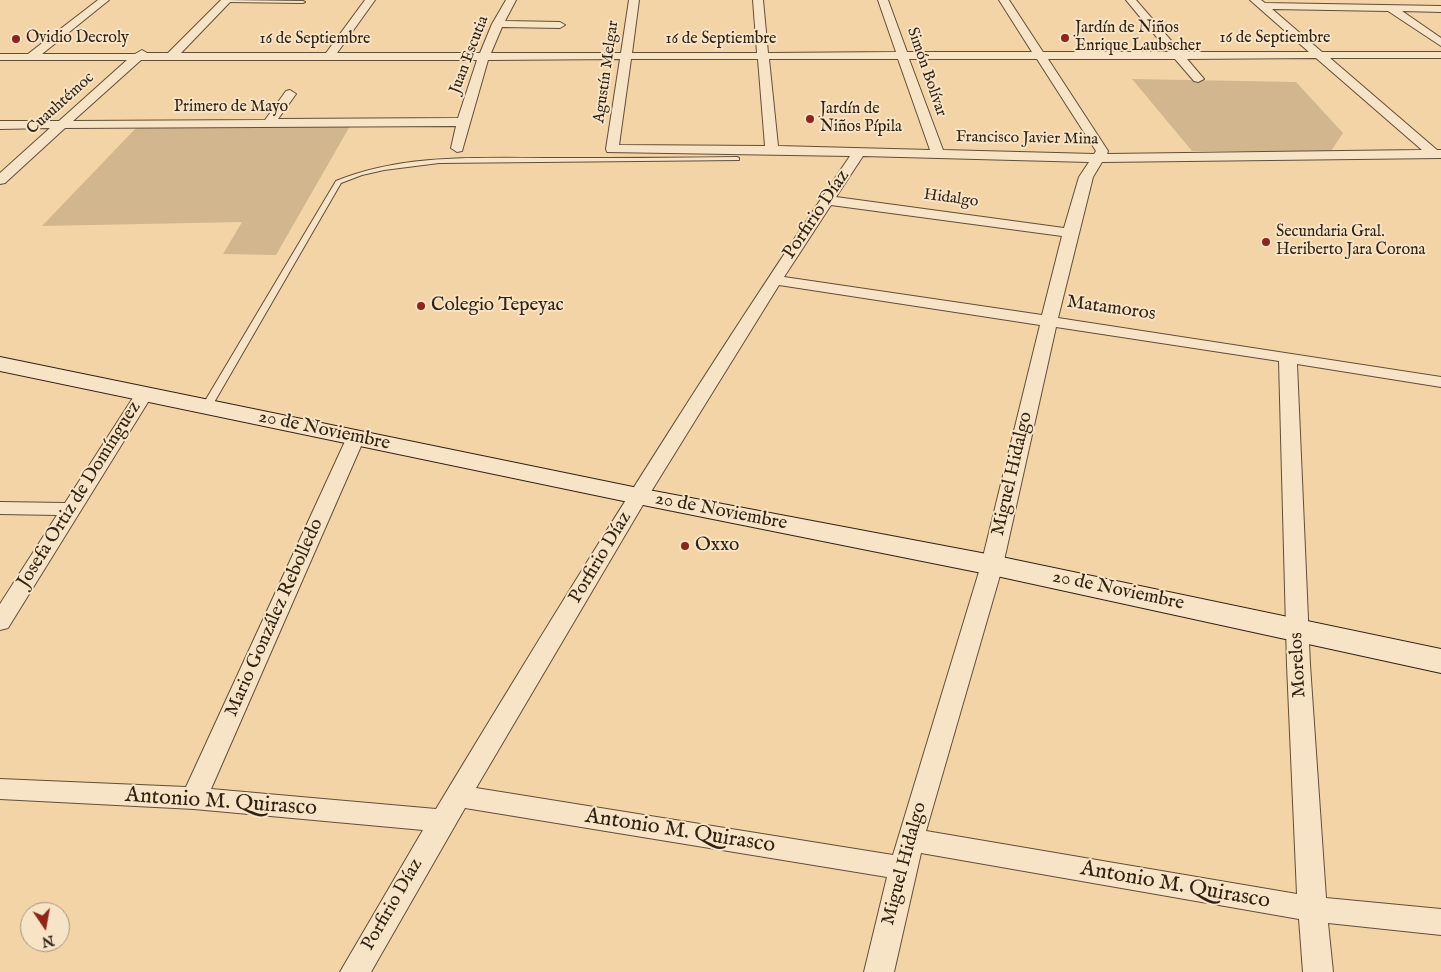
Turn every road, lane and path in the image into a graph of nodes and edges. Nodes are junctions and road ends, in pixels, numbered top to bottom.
1 (104, 0) edge
2 (370, 0) edge
3 (511, 0) edge
4 (634, 0) edge
5 (758, 0) edge
6 (883, 0) edge
7 (1004, 0) edge
8 (1131, 0) edge
9 (1379, 0) edge
10 (227, 1) edge
11 (303, 2) dead end
12 (1258, 3) edge
13 (1392, 9) junction
14 (1441, 9) edge
15 (497, 24) junction
16 (560, 25) dead end
17 (1441, 43) edge
18 (1441, 50) edge
19 (0, 52) edge
20 (903, 53) junction
21 (1039, 53) junction
22 (1176, 53) junction
23 (1315, 53) junction
24 (35, 54) junction
25 (140, 54) junction
26 (174, 54) junction
27 (331, 54) junction
28 (486, 54) junction
29 (627, 54) junction
30 (763, 54) junction
31 (1441, 55) edge
32 (0, 57) edge
33 (1198, 79) dead end
34 (290, 94) dead end
35 (462, 122) junction
36 (268, 124) junction
37 (0, 125) edge
38 (63, 125) junction
39 (457, 148) dead end
40 (612, 149) joint
41 (772, 150) junction
42 (860, 152) junction
43 (1438, 154) edge
44 (938, 155) junction
45 (1099, 158) junction
46 (737, 160) dead end
47 (0, 180) edge
48 (827, 200) junction
49 (1070, 233) junction
50 (774, 280) junction
51 (1049, 321) junction
52 (1288, 357) junction
53 (0, 364) edge
54 (1441, 382) edge
55 (144, 394) junction
56 (207, 406) junction
57 (356, 437) junction
58 (638, 496) junction
59 (0, 508) edge
60 (72, 509) junction
61 (992, 565) junction
62 (0, 622) edge
63 (1296, 629) junction
64 (1441, 661) edge
65 (0, 789) edge
66 (458, 796) junction
67 (194, 798) junction
68 (442, 821) junction
69 (910, 840) junction
70 (902, 868) junction
71 (1313, 909) junction
72 (1441, 922) edge
73 (355, 972) edge
74 (878, 972) edge
75 (1318, 972) edge

1 - 24 street
2 - 27 street
3 - 15 street, Juan Escutia
4 - 29 street, Agustín Melgar
5 - 30 street
6 - 20 street, Simón Bolívar
7 - 21 street
8 - 22 street
9 - 13 street
10 - 11 lane
10 - 26 street
12 - 13 street
12 - 23 street
13 - 14 street
13 - 17 street
15 - 16 street
15 - 28 street, Juan Escutia
18 - 23 street, 16 de Septiembre
19 - 24 street, 16 de Septiembre
20 - 21 street, 16 de Septiembre
20 - 30 street, 16 de Septiembre
20 - 44 street, Simón Bolívar
21 - 22 street, 16 de Septiembre
21 - 45 street
22 - 23 street, 16 de Septiembre
22 - 33 street
23 - 31 street, 16 de Septiembre
23 - 43 street
24 - 25 street, 16 de Septiembre
24 - 32 street, 16 de Septiembre
25 - 26 street, 16 de Septiembre
25 - 38 street, Cuauhtémoc
26 - 27 street, 16 de Septiembre
27 - 28 street, 16 de Septiembre
28 - 29 street, 16 de Septiembre
28 - 35 street, Juan Escutia
29 - 30 street, 16 de Septiembre
29 - 40 street, Agustín Melgar
30 - 41 street
34 - 36 street
35 - 36 street, Primero de Mayo
35 - 39 street, Juan Escutia
36 - 38 street, Primero de Mayo
37 - 38 street, Primero de Mayo
38 - 47 street, Cuauhtémoc
40 - 41 street, Francisco Javier Mina
41 - 42 street, Francisco Javier Mina
42 - 44 street, Francisco Javier Mina
42 - 48 street, Porfirio Díaz
43 - 45 street, Francisco Javier Mina
44 - 45 street, Francisco Javier Mina
45 - 49 street, Miguel Hidalgo
46 - 56 lane
48 - 49 street, Hidalgo
48 - 50 street, Porfirio Díaz
49 - 51 street, Miguel Hidalgo
50 - 51 street, Matamoros
50 - 58 street, Porfirio Díaz
51 - 52 street, Matamoros
51 - 61 street, Miguel Hidalgo
52 - 54 street, Matamoros
52 - 63 street, Morelos
53 - 55 main road, 20 de Noviembre
55 - 56 main road, 20 de Noviembre
55 - 60 street, Josefa Ortiz de Domínguez
56 - 57 main road, 20 de Noviembre
57 - 58 main road, 20 de Noviembre
57 - 67 street, Mario González Rebolledo
58 - 61 main road, 20 de Noviembre
58 - 66 street, Porfirio Díaz
59 - 60 street
60 - 62 street, Josefa Ortiz de Domínguez
61 - 63 main road, 20 de Noviembre
61 - 69 street, Miguel Hidalgo
63 - 64 main road, 20 de Noviembre
63 - 71 street, Morelos
65 - 67 street, Antonio M. Quirasco
66 - 68 street, Porfirio Díaz
66 - 70 street, Antonio M. Quirasco
67 - 68 street, Antonio M. Quirasco
68 - 73 street, Porfirio Díaz
69 - 70 street, Miguel Hidalgo
69 - 71 street, Antonio M. Quirasco
70 - 74 street, Miguel Hidalgo
71 - 72 street, Antonio M. Quirasco
71 - 75 street, Morelos

